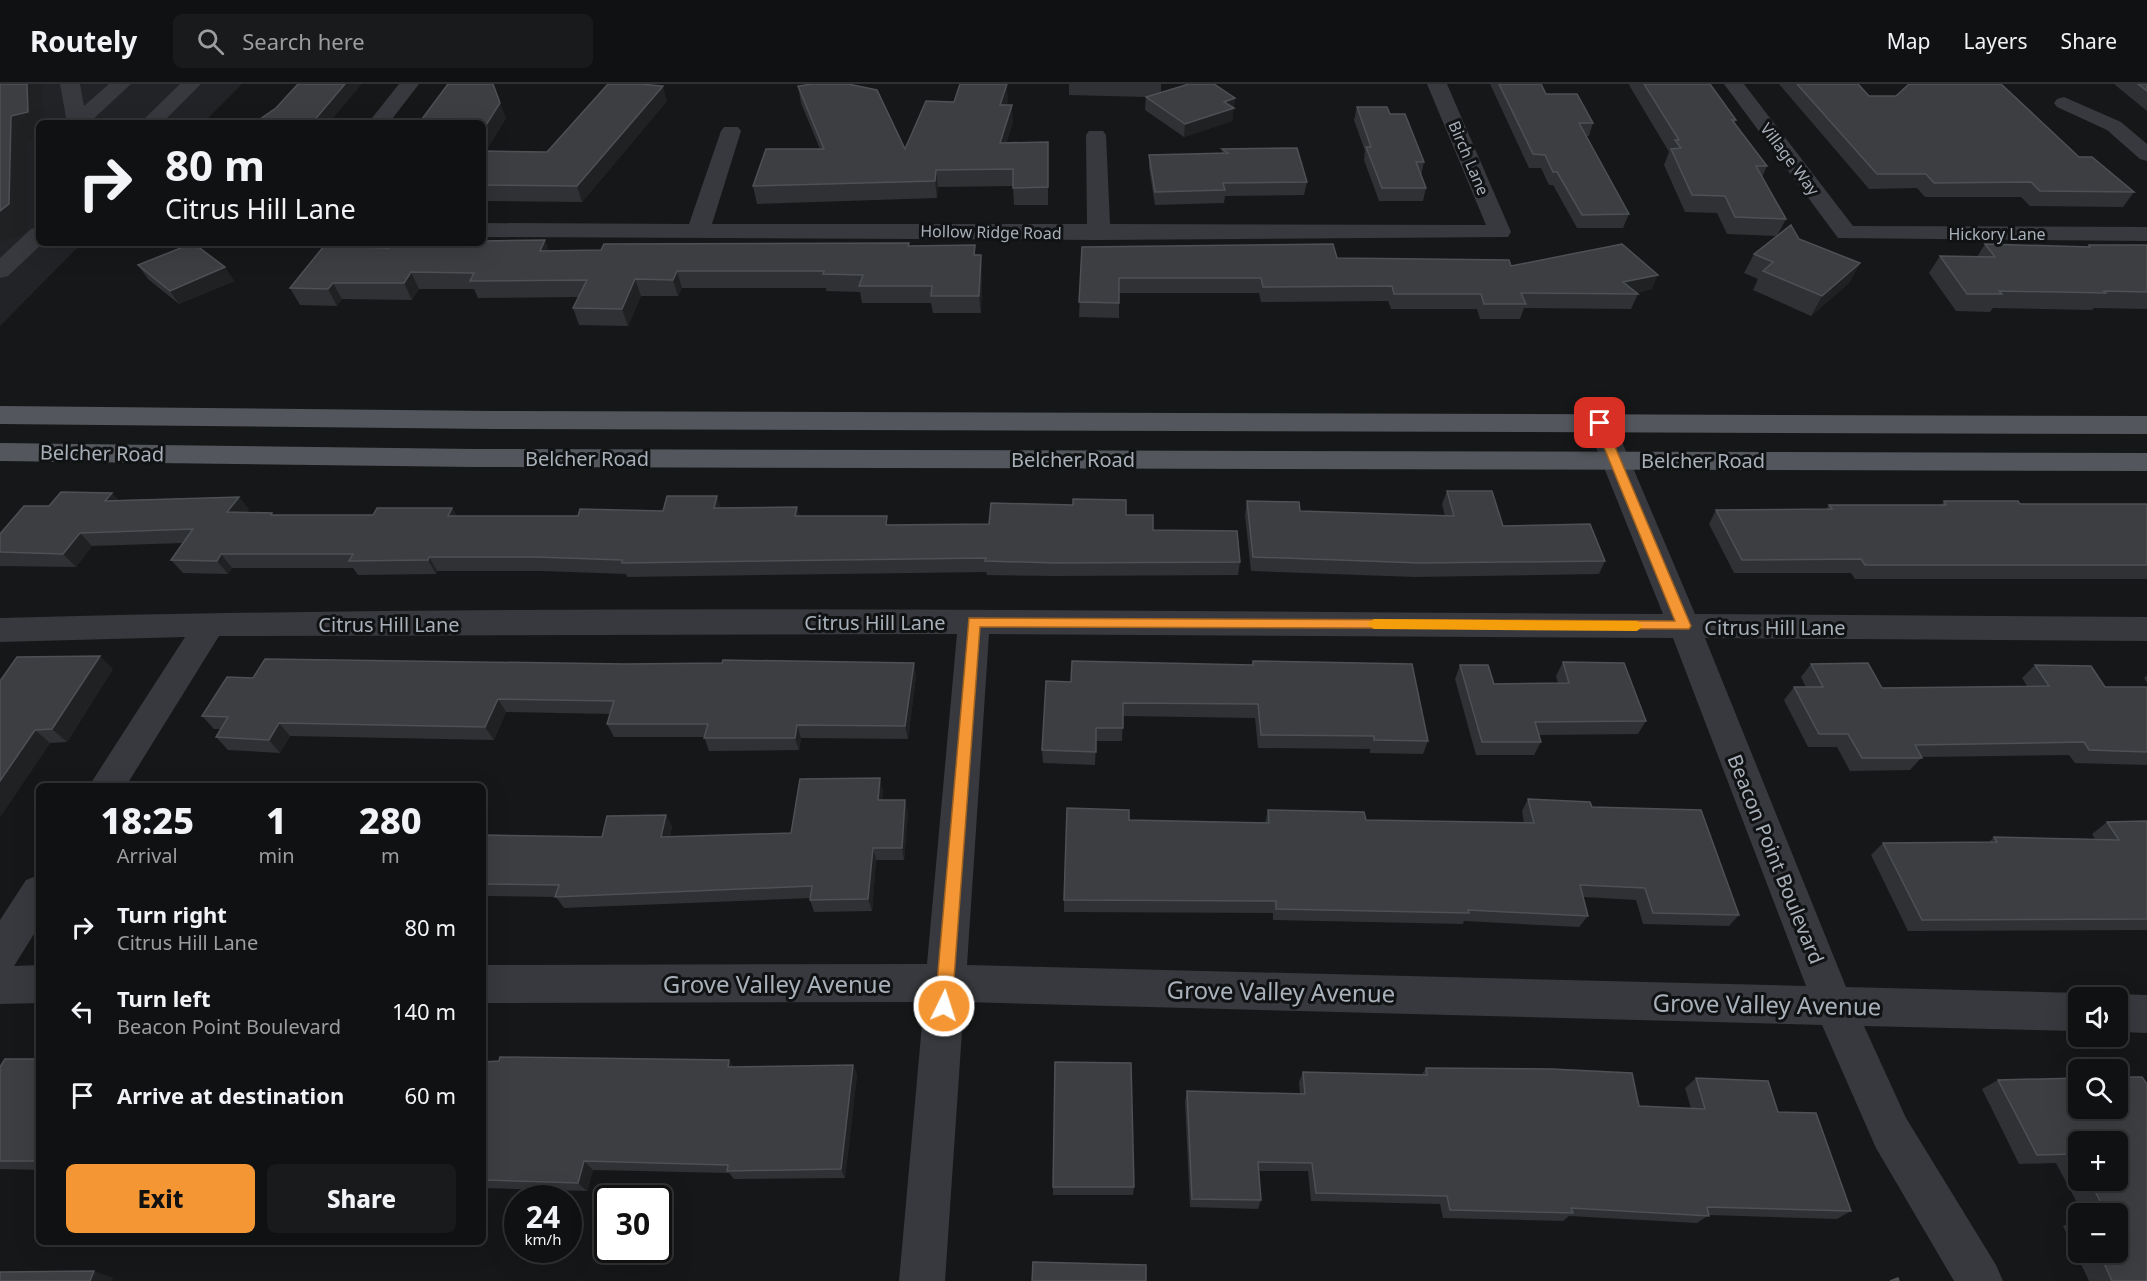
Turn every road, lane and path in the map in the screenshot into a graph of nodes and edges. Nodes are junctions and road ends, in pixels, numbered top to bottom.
1 (70, 84) edge
2 (121, 84) edge
3 (191, 84) edge
4 (409, 84) edge
5 (1437, 84) edge
6 (1734, 84) edge
7 (2064, 103) dead end
8 (76, 120) edge
9 (80, 120) edge
10 (153, 120) edge
11 (380, 120) edge
12 (730, 131) dead end
13 (1096, 135) dead end
14 (2147, 155) edge
15 (699, 229) junction
16 (486, 230) edge
17 (1500, 232) joint
18 (1099, 233) junction
19 (1846, 233) joint
20 (2147, 234) edge
21 (36, 237) edge
22 (0, 271) edge
23 (0, 415) edge
24 (1600, 423) junction
25 (2147, 425) edge
26 (0, 452) edge
27 (1614, 460) junction
28 (2147, 462) edge
29 (974, 622) junction
30 (210, 624) junction
31 (1684, 626) junction
32 (2147, 629) edge
33 (0, 630) edge
34 (109, 783) edge
35 (36, 897) edge
36 (0, 954) edge
37 (945, 983) junction
38 (36, 984) edge
39 (486, 984) edge
40 (0, 985) edge
41 (1834, 1006) junction
42 (2068, 1012) edge
43 (2128, 1013) edge
44 (2147, 1014) edge
45 (922, 1281) edge
46 (1980, 1281) edge

1 - 8 street
2 - 9 street
3 - 10 street
4 - 11 street
5 - 17 street, Birch Lane
6 - 19 street, Village Way
7 - 14 street
12 - 15 street
13 - 18 street
15 - 16 street, Hollow Ridge Road
15 - 18 street, Hollow Ridge Road
17 - 18 street, Hollow Ridge Road
19 - 20 street, Hickory Lane
21 - 22 street
23 - 24 main road, Belcher Road
24 - 25 main road, Belcher Road
24 - 27 street, Beacon Point Boulevard
26 - 27 main road, Belcher Road
27 - 28 main road, Belcher Road
27 - 31 street, Beacon Point Boulevard
29 - 30 street, Citrus Hill Lane
29 - 31 street, Citrus Hill Lane
29 - 37 street
30 - 33 street, Citrus Hill Lane
30 - 34 street
31 - 32 street, Citrus Hill Lane
31 - 41 street, Beacon Point Boulevard
35 - 36 street
37 - 39 street, Grove Valley Avenue
37 - 41 street, Grove Valley Avenue
37 - 45 street
38 - 40 street
41 - 42 street, Grove Valley Avenue
41 - 46 street, Beacon Point Boulevard
43 - 44 street

